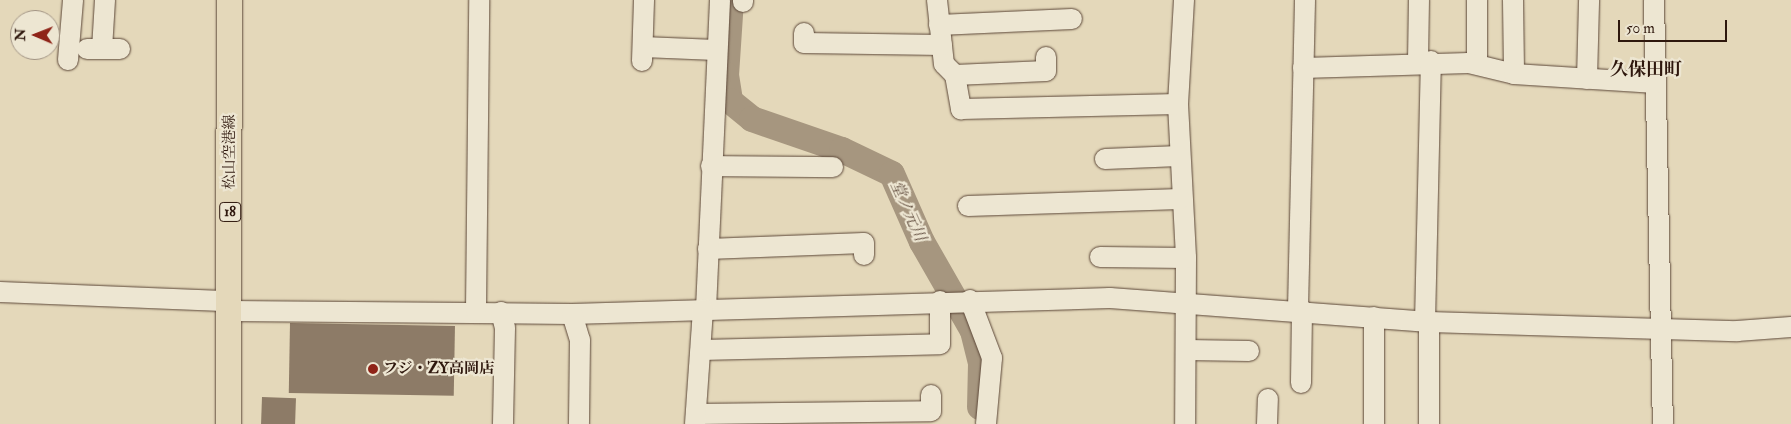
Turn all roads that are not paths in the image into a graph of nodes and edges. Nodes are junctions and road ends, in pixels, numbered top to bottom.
1 (73, 0) edge
2 (105, 0) edge
3 (228, 0) edge
4 (479, 0) edge
5 (644, 0) edge
6 (720, 0) edge
7 (937, 0) edge
8 (1184, 0) edge
9 (1305, 0) edge
10 (1419, 0) edge
11 (1477, 0) edge
12 (1514, 0) edge
13 (1589, 0) edge
14 (1654, 0) edge
15 (1072, 18) dead end
16 (939, 25) junction
17 (804, 32) dead end
18 (942, 45) junction
19 (716, 50) junction
20 (1046, 57) dead end
21 (1425, 61) junction
22 (1477, 64) junction
23 (1303, 68) junction
24 (955, 74) junction
25 (1514, 74) junction
26 (1587, 78) junction
27 (1656, 83) junction
28 (1178, 104) junction
29 (1179, 156) junction
30 (1105, 159) dead end
31 (711, 166) junction
32 (833, 167) dead end
33 (1180, 199) junction
34 (968, 206) dead end
35 (708, 249) junction
36 (864, 255) dead end
37 (1100, 257) dead end
38 (1186, 258) junction
39 (0, 292) edge
40 (970, 300) junction
41 (1186, 300) junction
42 (940, 301) junction
43 (229, 306) junction
44 (705, 309) junction
45 (1300, 310) junction
46 (476, 311) junction
47 (501, 312) junction
48 (572, 314) junction
49 (1374, 317) junction
50 (1427, 322) junction
51 (1791, 327) edge
52 (1664, 328) junction
53 (701, 350) junction
54 (1187, 350) junction
55 (1249, 351) dead end
56 (1301, 382) dead end
57 (932, 395) dead end
58 (1268, 399) dead end
59 (696, 419) edge
60 (228, 424) edge
61 (503, 424) edge
62 (578, 424) edge
63 (986, 424) edge
64 (1185, 424) edge
65 (1267, 424) edge
66 (1374, 424) edge
67 (1429, 424) edge
68 (1663, 424) edge

1 - 2 street
3 - 43 main road, 松山空港線 / 18
4 - 46 street
5 - 19 street
6 - 19 street
7 - 16 street
8 - 28 street
9 - 23 street
10 - 21 street
11 - 22 street
12 - 25 street
13 - 26 street
14 - 27 street
15 - 16 street
16 - 18 street
17 - 18 street
18 - 24 street
19 - 31 street
20 - 24 street
21 - 22 street
21 - 23 street
21 - 50 street
22 - 25 street
23 - 45 street
24 - 28 street
25 - 26 street
26 - 27 street
27 - 52 street
28 - 29 street
29 - 30 street
29 - 33 street
31 - 32 street
31 - 35 street
33 - 34 street
33 - 38 street
35 - 36 street
35 - 44 street
37 - 38 street
38 - 41 street
39 - 43 street
40 - 41 street
40 - 42 street
40 - 63 street
41 - 45 street
41 - 54 street
42 - 44 street
42 - 53 street
43 - 46 street
43 - 60 main road, 松山空港線 / 18
44 - 48 street
44 - 53 street
45 - 49 street
45 - 56 street
46 - 47 street
47 - 48 street
47 - 61 street
48 - 62 street
49 - 50 street
49 - 66 street
50 - 52 street
50 - 67 street
51 - 52 street
52 - 68 street
53 - 59 street
54 - 55 street
54 - 64 street
57 - 59 street
58 - 65 street

